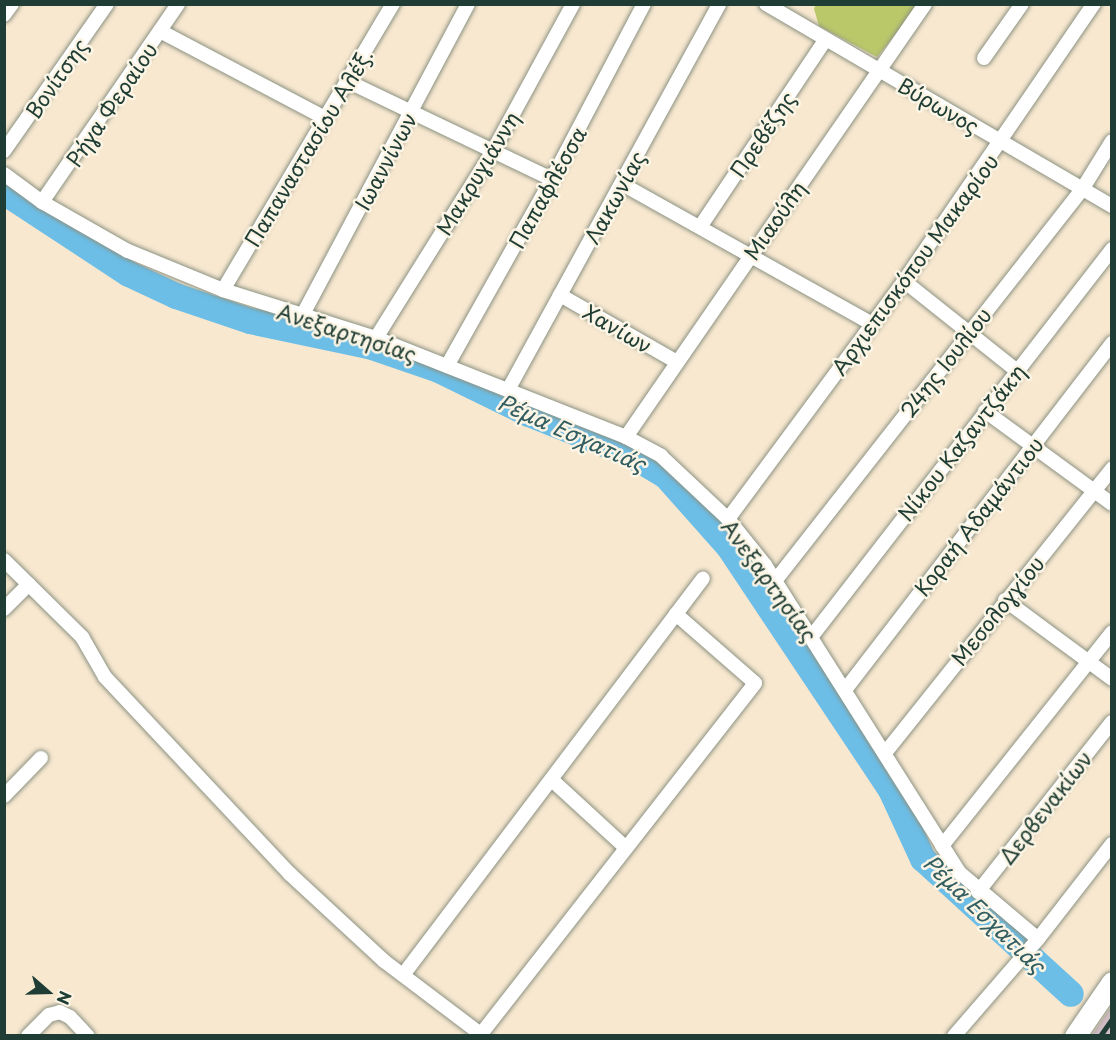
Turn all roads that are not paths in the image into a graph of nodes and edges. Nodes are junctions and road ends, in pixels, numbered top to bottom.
1 (12, 4) edge
2 (107, 4) edge
3 (178, 4) edge
4 (393, 4) edge
5 (468, 4) edge
6 (573, 4) edge
7 (644, 4) edge
8 (718, 4) edge
9 (766, 4) edge
10 (925, 4) edge
11 (1022, 4) edge
12 (1094, 4) edge
13 (4, 15) edge
14 (160, 31) junction
15 (825, 40) junction
16 (984, 58) dead end
17 (878, 70) junction
18 (347, 81) junction
19 (412, 109) junction
20 (324, 118) junction
21 (1002, 141) junction
22 (1112, 141) edge
23 (494, 149) junction
24 (4, 151) edge
25 (4, 174) edge
26 (552, 179) junction
27 (622, 184) junction
28 (1083, 188) junction
29 (42, 202) junction
30 (1112, 206) edge
31 (700, 227) junction
32 (1112, 249) edge
33 (750, 254) junction
34 (904, 281) junction
35 (223, 290) junction
36 (560, 295) junction
37 (301, 318) junction
38 (873, 324) junction
39 (968, 333) junction
40 (376, 338) junction
41 (1112, 343) edge
42 (676, 362) junction
43 (447, 366) junction
44 (1017, 371) junction
45 (508, 390) junction
46 (985, 411) junction
47 (626, 437) junction
48 (1031, 447) junction
49 (1112, 469) edge
50 (1094, 491) junction
51 (1112, 504) edge
52 (728, 519) junction
53 (4, 560) edge
54 (703, 579) dead end
55 (775, 581) junction
56 (29, 584) junction
57 (1005, 600) junction
58 (4, 609) edge
59 (676, 614) junction
60 (1112, 632) edge
61 (812, 636) junction
62 (1088, 661) junction
63 (1112, 679) edge
64 (845, 690) junction
65 (1112, 722) edge
66 (885, 753) junction
67 (41, 758) dead end
68 (552, 780) junction
69 (4, 796) edge
70 (1112, 844) edge
71 (942, 846) junction
72 (626, 848) junction
73 (978, 892) junction
74 (1034, 943) junction
75 (403, 975) junction
76 (1112, 982) edge
77 (28, 1035) edge
78 (88, 1035) edge
79 (482, 1035) edge
80 (954, 1035) edge
81 (1075, 1035) edge

1 - 13 street
2 - 24 street, Βονίτσης
3 - 14 street, Ρήγα Φεραίου
4 - 18 street, Παπαναστασίου Αλέξ.
5 - 19 street, Ιωαννίνων
6 - 23 street, Μακρυγιάννη
7 - 26 street, Παπαφλέσσα
8 - 27 street, Λακωνίας
9 - 15 street, Βύρωνος
10 - 17 street, Μιαούλη
11 - 16 street
12 - 21 street, Αρχιεπισκόπου Μακαρίου
14 - 20 street
14 - 29 street, Ρήγα Φεραίου
15 - 17 street, Βύρωνος
15 - 31 street, Πρεβέζης
17 - 21 street, Βύρωνος
17 - 33 street, Μιαούλη
18 - 19 street
18 - 20 street, Παπαναστασίου Αλέξ.
19 - 23 street
19 - 37 street, Ιωαννίνων
20 - 35 street, Παπαναστασίου Αλέξ.
21 - 28 street, Βύρωνος
21 - 34 street, Αρχιεπισκόπου Μακαρίου
22 - 28 street, 24ης Ιουλίου
23 - 26 street
23 - 40 street, Μακρυγιάννη
25 - 29 street, Ανεξαρτησίας
26 - 43 street, Παπαφλέσσα
27 - 31 street
27 - 36 street, Λακωνίας
28 - 30 street, Βύρωνος
28 - 39 street, 24ης Ιουλίου
29 - 35 street, Ανεξαρτησίας
31 - 33 street
32 - 44 street, Νίκου Καζαντζάκη
33 - 38 street
33 - 42 street, Μιαούλη
34 - 38 street, Αρχιεπισκόπου Μακαρίου
34 - 39 street
35 - 37 street, Ανεξαρτησίας
36 - 42 street, Χανίων
36 - 45 street, Λακωνίας
37 - 40 street, Ανεξαρτησίας
38 - 52 street, Αρχιεπισκόπου Μακαρίου
39 - 44 street
39 - 55 street, 24ης Ιουλίου
40 - 43 street, Ανεξαρτησίας
41 - 48 street, Κοραή Αδαμάντιου
42 - 47 street, Μιαούλη
43 - 45 street, Ανεξαρτησίας
44 - 46 street, Νίκου Καζαντζάκη
45 - 47 street, Ανεξαρτησίας
46 - 48 street
46 - 61 street, Νίκου Καζαντζάκη
47 - 52 street, Ανεξαρτησίας
48 - 50 street
48 - 64 street, Κοραή Αδαμάντιου
49 - 50 street, Μεσολογγίου
50 - 51 street
50 - 57 street, Μεσολογγίου
52 - 55 street, Ανεξαρτησίας
53 - 56 street
54 - 59 street
55 - 61 street, Ανεξαρτησίας
56 - 58 street
56 - 75 street
57 - 62 street
57 - 66 street, Μεσολογγίου
59 - 68 street
59 - 72 street
60 - 62 street
61 - 64 street, Ανεξαρτησίας
62 - 63 street
62 - 71 street
64 - 66 street, Ανεξαρτησίας
65 - 73 street, Δερβενακίων
66 - 71 street, Ανεξαρτησίας
67 - 69 street
68 - 72 street
68 - 75 street
70 - 74 street
71 - 73 street, Ανεξαρτησίας
72 - 79 street
73 - 74 street, Ανεξαρτησίας
74 - 80 street
75 - 79 street
76 - 81 highway
77 - 78 street

